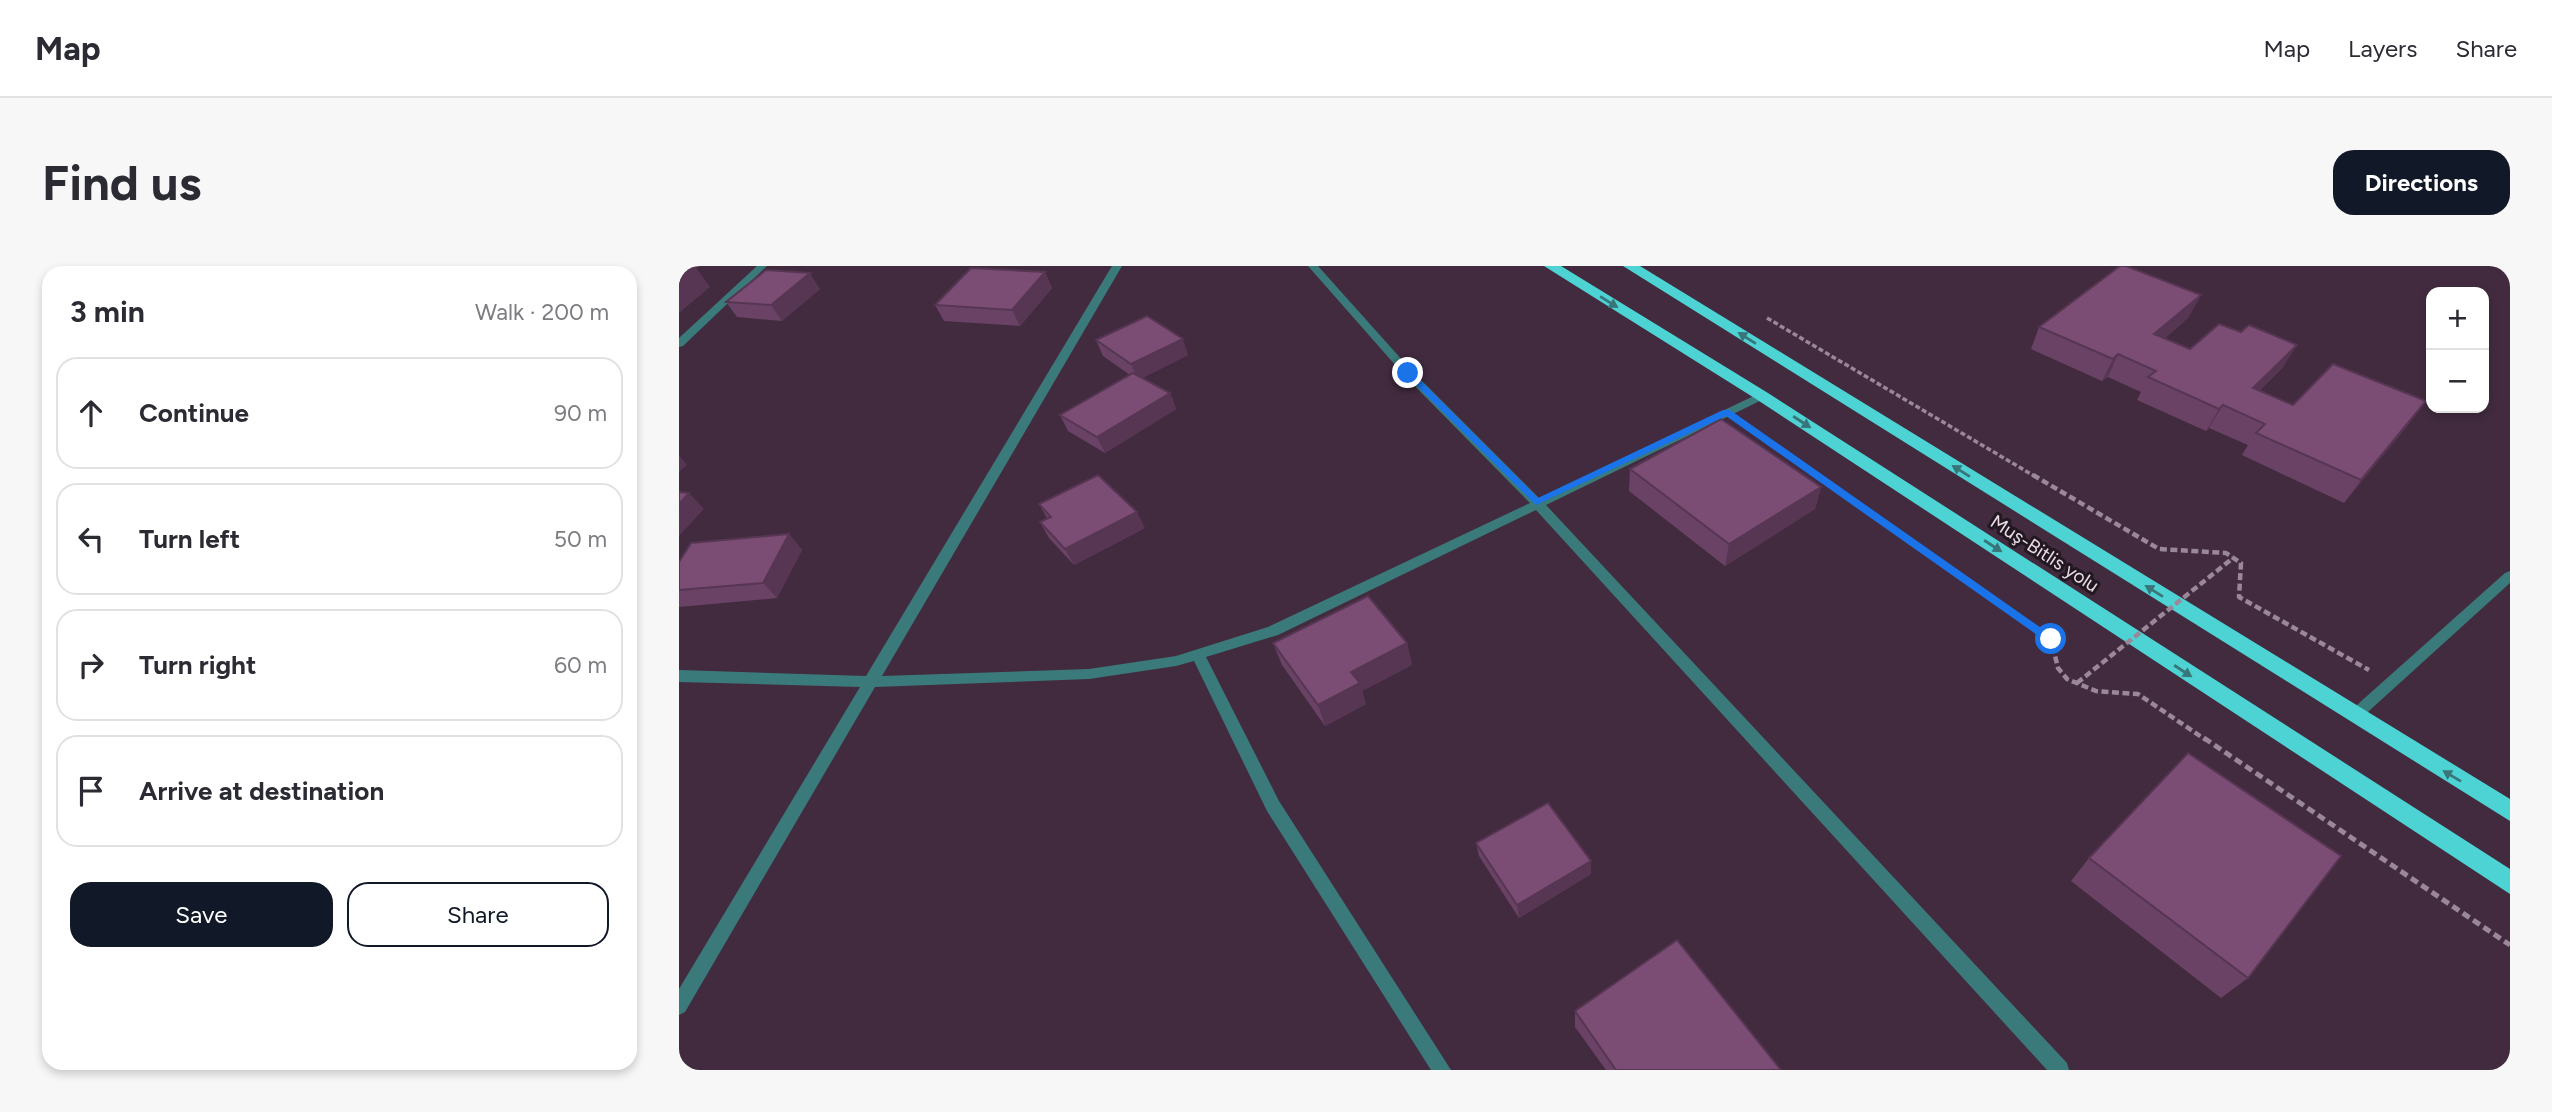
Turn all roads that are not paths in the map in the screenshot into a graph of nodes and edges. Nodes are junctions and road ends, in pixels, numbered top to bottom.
1 (761, 266) edge
2 (1117, 266) edge
3 (1313, 266) edge
4 (1551, 266) edge
5 (1630, 266) edge
6 (679, 344) edge
7 (1762, 396) junction
8 (1536, 502) junction
9 (2510, 576) edge
10 (1198, 654) junction
11 (679, 676) edge
12 (871, 682) junction
13 (2354, 716) junction
14 (2510, 811) edge
15 (2510, 883) edge
16 (679, 1006) edge
17 (1442, 1070) edge
18 (2060, 1070) edge

1 - 6 street
2 - 12 street
3 - 8 street
4 -> 7 highway, Muş-Bitlis yolu
13 -> 5 highway, Muş-Bitlis yolu
7 - 8 street
7 -> 15 highway, Muş-Bitlis yolu
8 - 10 street
8 - 18 street
9 - 13 street
10 - 12 street
10 - 17 street
11 - 12 street
12 - 16 street
14 -> 13 highway, Muş-Bitlis yolu

